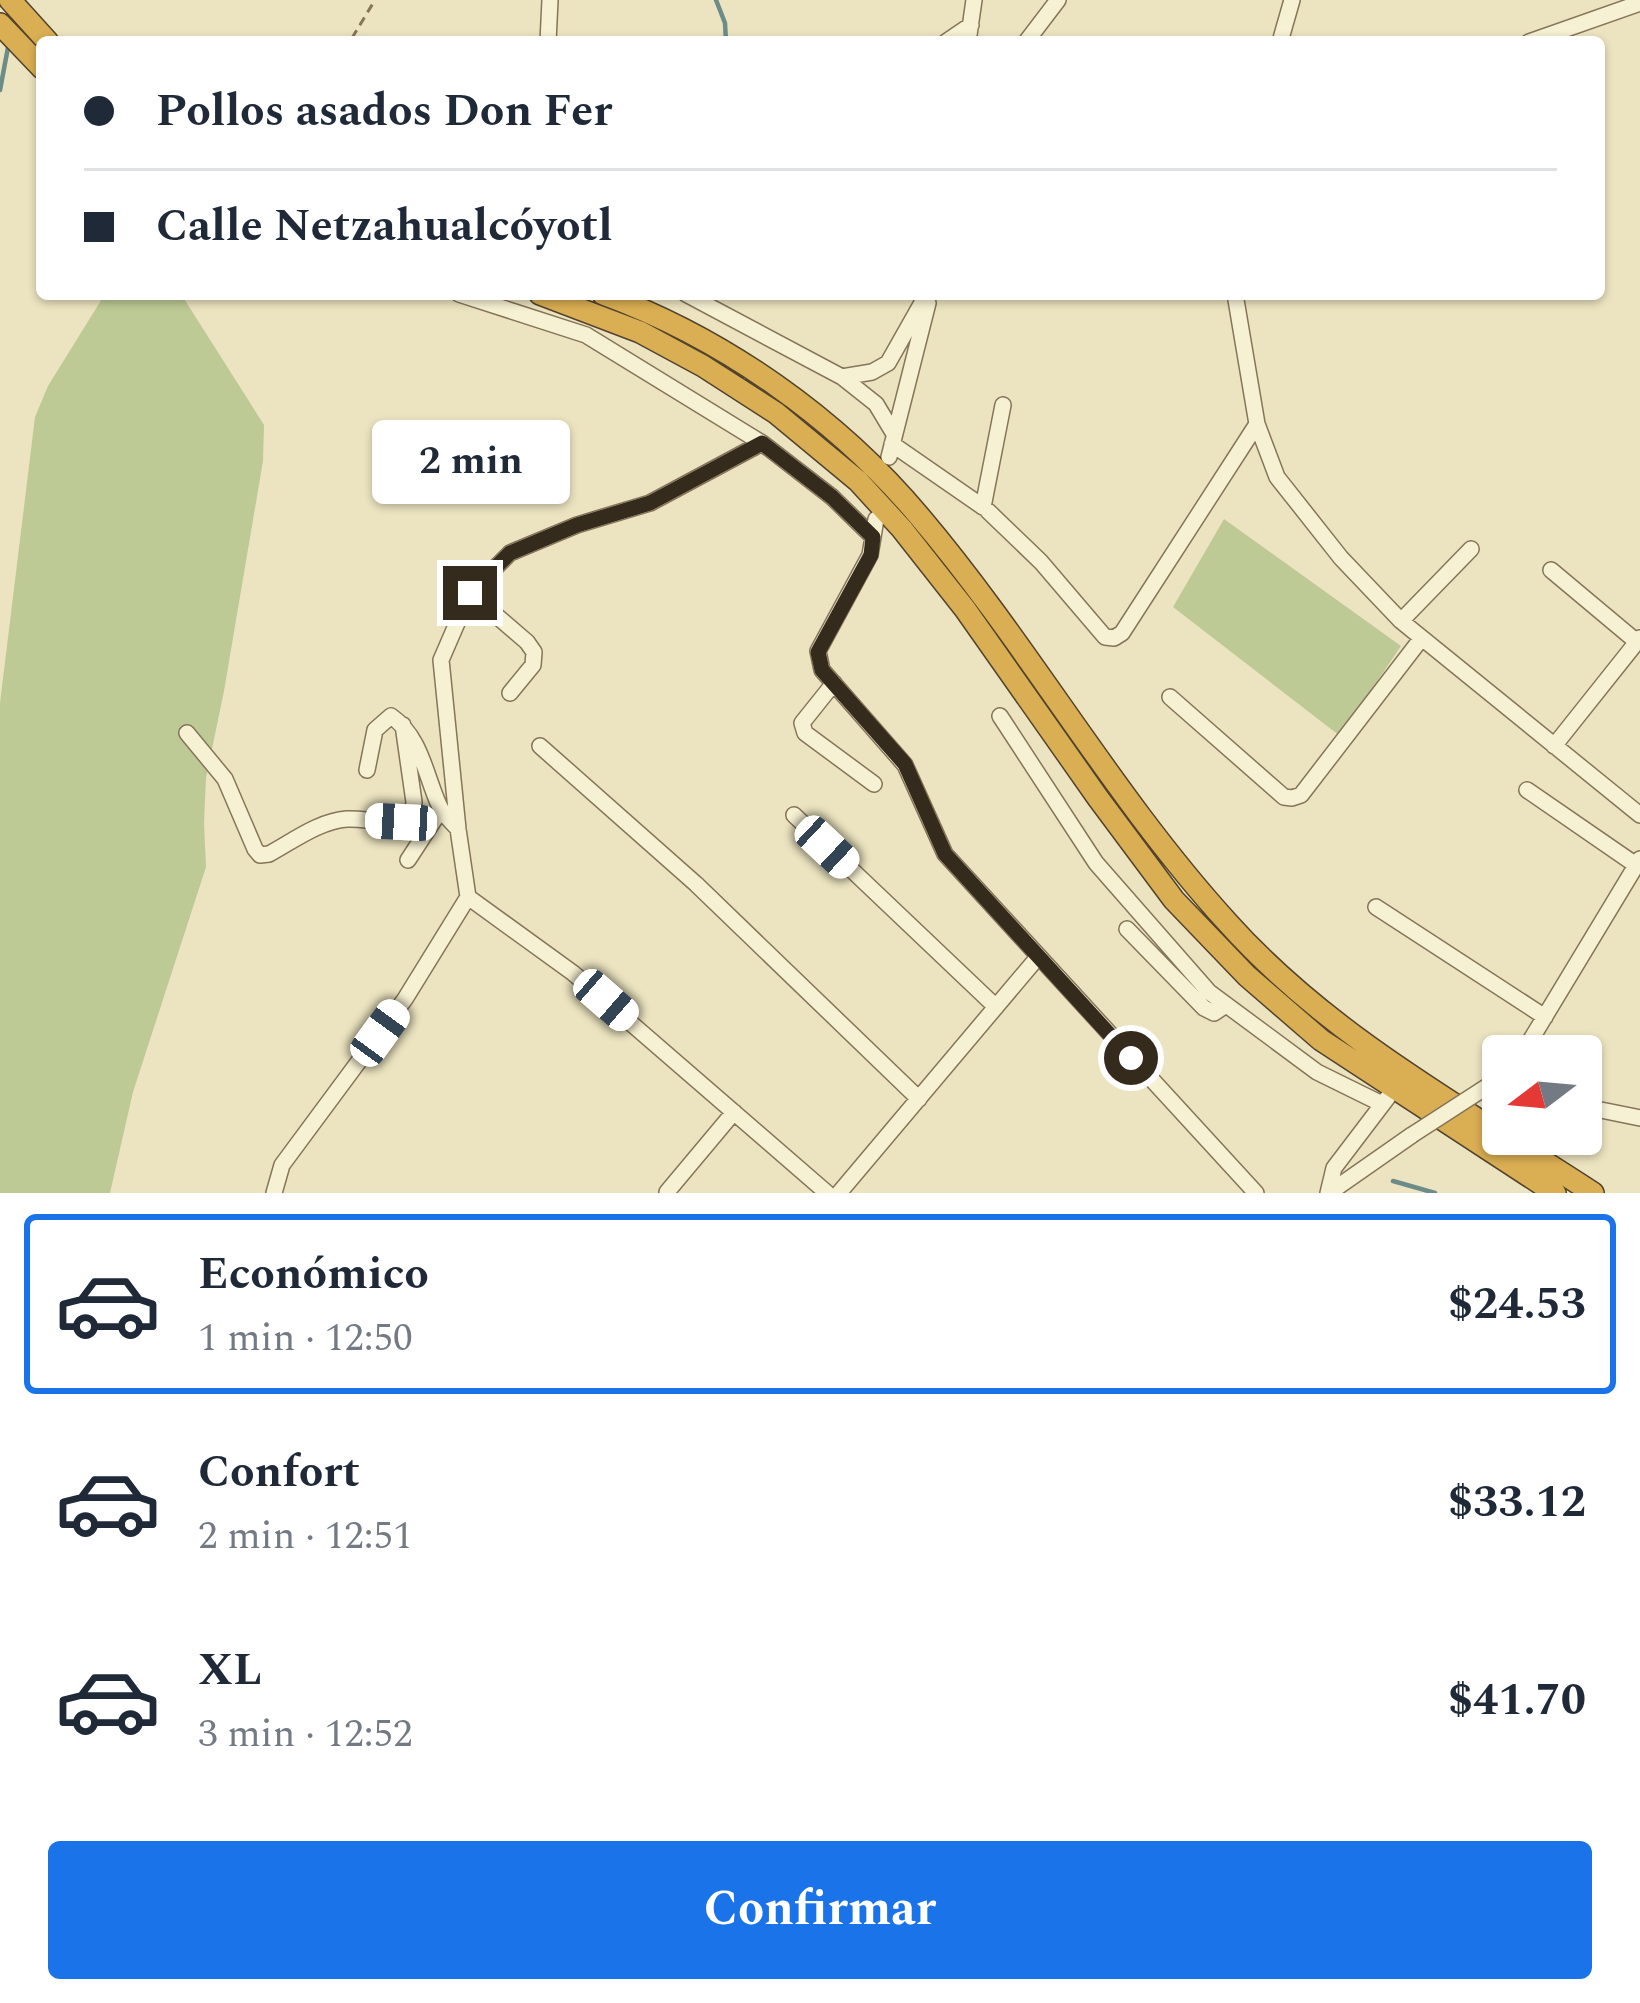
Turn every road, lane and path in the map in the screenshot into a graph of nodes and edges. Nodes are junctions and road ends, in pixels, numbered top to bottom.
1 (10, 0) edge
2 (375, 0) edge
3 (550, 0) edge
4 (974, 0) edge
5 (1058, 0) edge
6 (1292, 0) edge
7 (1633, 3) edge
8 (0, 24) edge
9 (969, 33) edge
10 (43, 36) edge
11 (353, 36) edge
12 (548, 36) edge
13 (1031, 36) edge
14 (1282, 36) edge
15 (1545, 36) edge
16 (36, 62) edge
17 (478, 300) edge
18 (557, 300) edge
19 (697, 300) edge
20 (925, 300) edge
21 (927, 300) edge
22 (1236, 300) edge
23 (647, 301) edge
24 (842, 377) junction
25 (1003, 406) dead end
26 (1257, 424) junction
27 (762, 443) junction
28 (891, 445) junction
29 (988, 511) dead end
30 (876, 519) dead end
31 (873, 537) junction
32 (1471, 549) dead end
33 (1551, 570) dead end
34 (470, 593) junction
35 (1401, 621) junction
36 (1420, 639) junction
37 (1638, 640) edge
38 (834, 683) junction
39 (510, 693) dead end
40 (1170, 697) dead end
41 (1000, 716) dead end
42 (403, 724) junction
43 (187, 733) dead end
44 (540, 746) dead end
45 (1554, 746) junction
46 (367, 770) dead end
47 (874, 784) dead end
48 (1527, 790) dead end
49 (440, 811) junction
50 (1640, 814) edge
51 (794, 815) dead end
52 (458, 829) junction
53 (408, 860) dead end
54 (1638, 862) edge
55 (1625, 884) junction
56 (1640, 895) edge
57 (469, 897) junction
58 (1376, 907) dead end
59 (1127, 928) dead end
60 (1038, 957) junction
61 (1226, 1005) junction
62 (996, 1007) junction
63 (1545, 1017) junction
64 (1534, 1035) edge
65 (1482, 1090) edge
66 (1388, 1097) junction
67 (919, 1099) junction
68 (1602, 1110) edge
69 (734, 1112) junction
70 (1640, 1118) edge
71 (667, 1192) edge
72 (274, 1193) edge
73 (826, 1193) edge
74 (839, 1193) edge
75 (1256, 1193) edge
76 (1328, 1193) edge
77 (1555, 1193) edge
78 (1594, 1193) edge

1 - 10 highway
2 - 11 path
3 - 12 street
4 - 9 street
5 - 13 street
6 - 14 street
7 - 15 street
8 - 16 highway
17 - 27 street
18 - 66 highway
19 - 24 street
20 - 24 street
21 - 28 street
22 - 26 street
23 - 78 highway
24 - 28 street
25 - 28 street
26 - 29 street
26 - 35 street
27 - 31 street
27 - 34 street
30 - 31 street
31 - 38 street
32 - 35 street
33 - 37 street
34 - 39 street
34 - 52 street
35 - 36 street
36 - 40 street
36 - 45 street
37 - 45 street
38 - 47 street
38 - 60 street
41 - 61 street
42 - 43 street
42 - 46 street
42 - 49 street
44 - 67 street
45 - 50 street
48 - 54 street
49 - 52 street
49 - 53 street
51 - 62 street
52 - 57 street
54 - 55 street
55 - 56 street
55 - 63 street
57 - 69 street
57 - 72 street
58 - 63 street
59 - 61 street
60 - 62 street
60 - 75 street
61 - 66 street
62 - 67 street
63 - 64 street
65 - 76 street, bridge
66 - 76 street
66 - 77 highway
67 - 74 street
68 - 70 street
69 - 71 street
69 - 73 street

